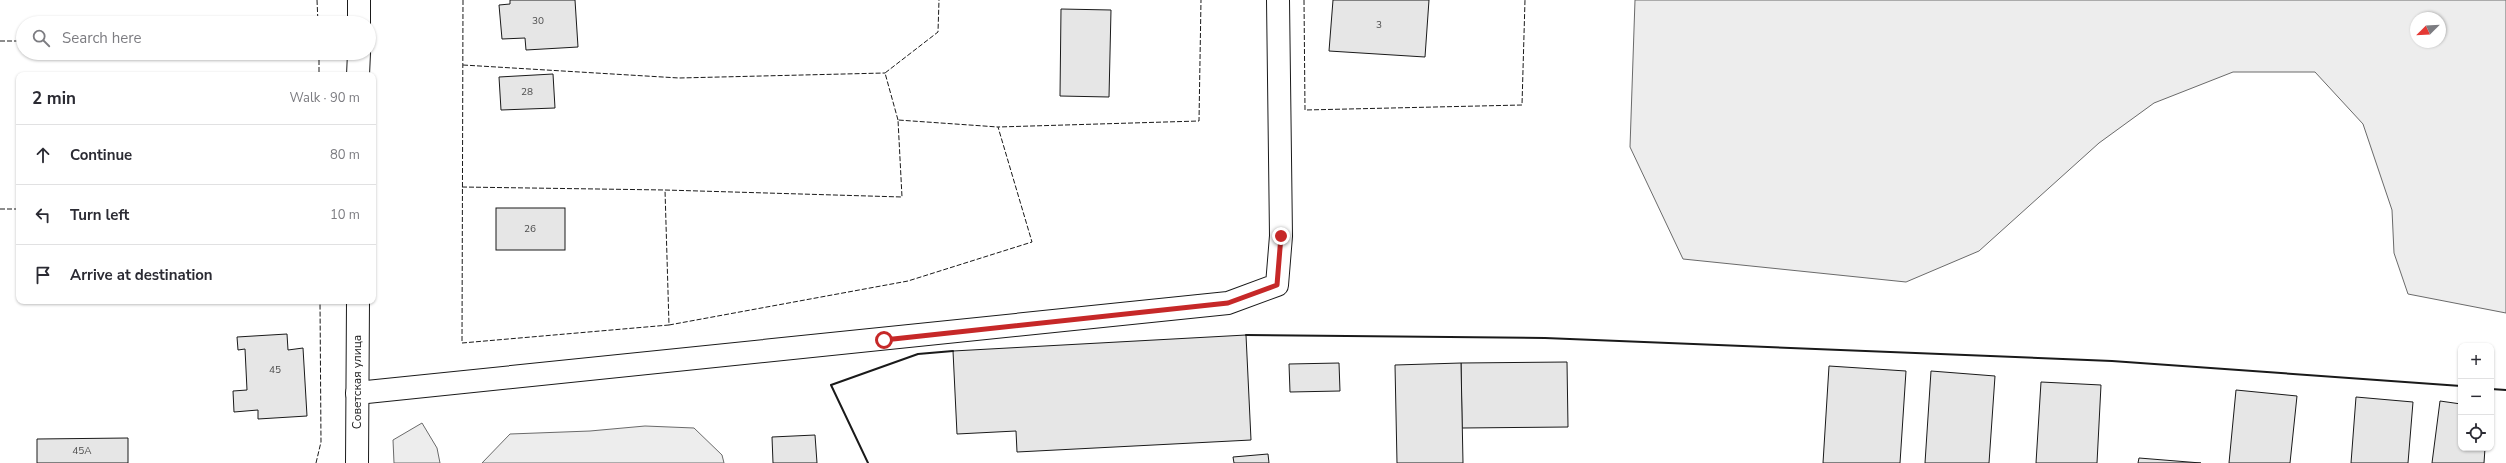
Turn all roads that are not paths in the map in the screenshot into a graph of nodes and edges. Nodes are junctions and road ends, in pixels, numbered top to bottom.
1 (359, 0) edge
2 (1278, 0) edge
3 (359, 16) edge
4 (358, 60) edge
5 (358, 72) edge
6 (358, 304) edge
7 (357, 393) junction
8 (357, 463) edge

1 - 3 street
2 - 7 street
4 - 5 street
6 - 7 street, Советская улица
7 - 8 street, Советская улица

